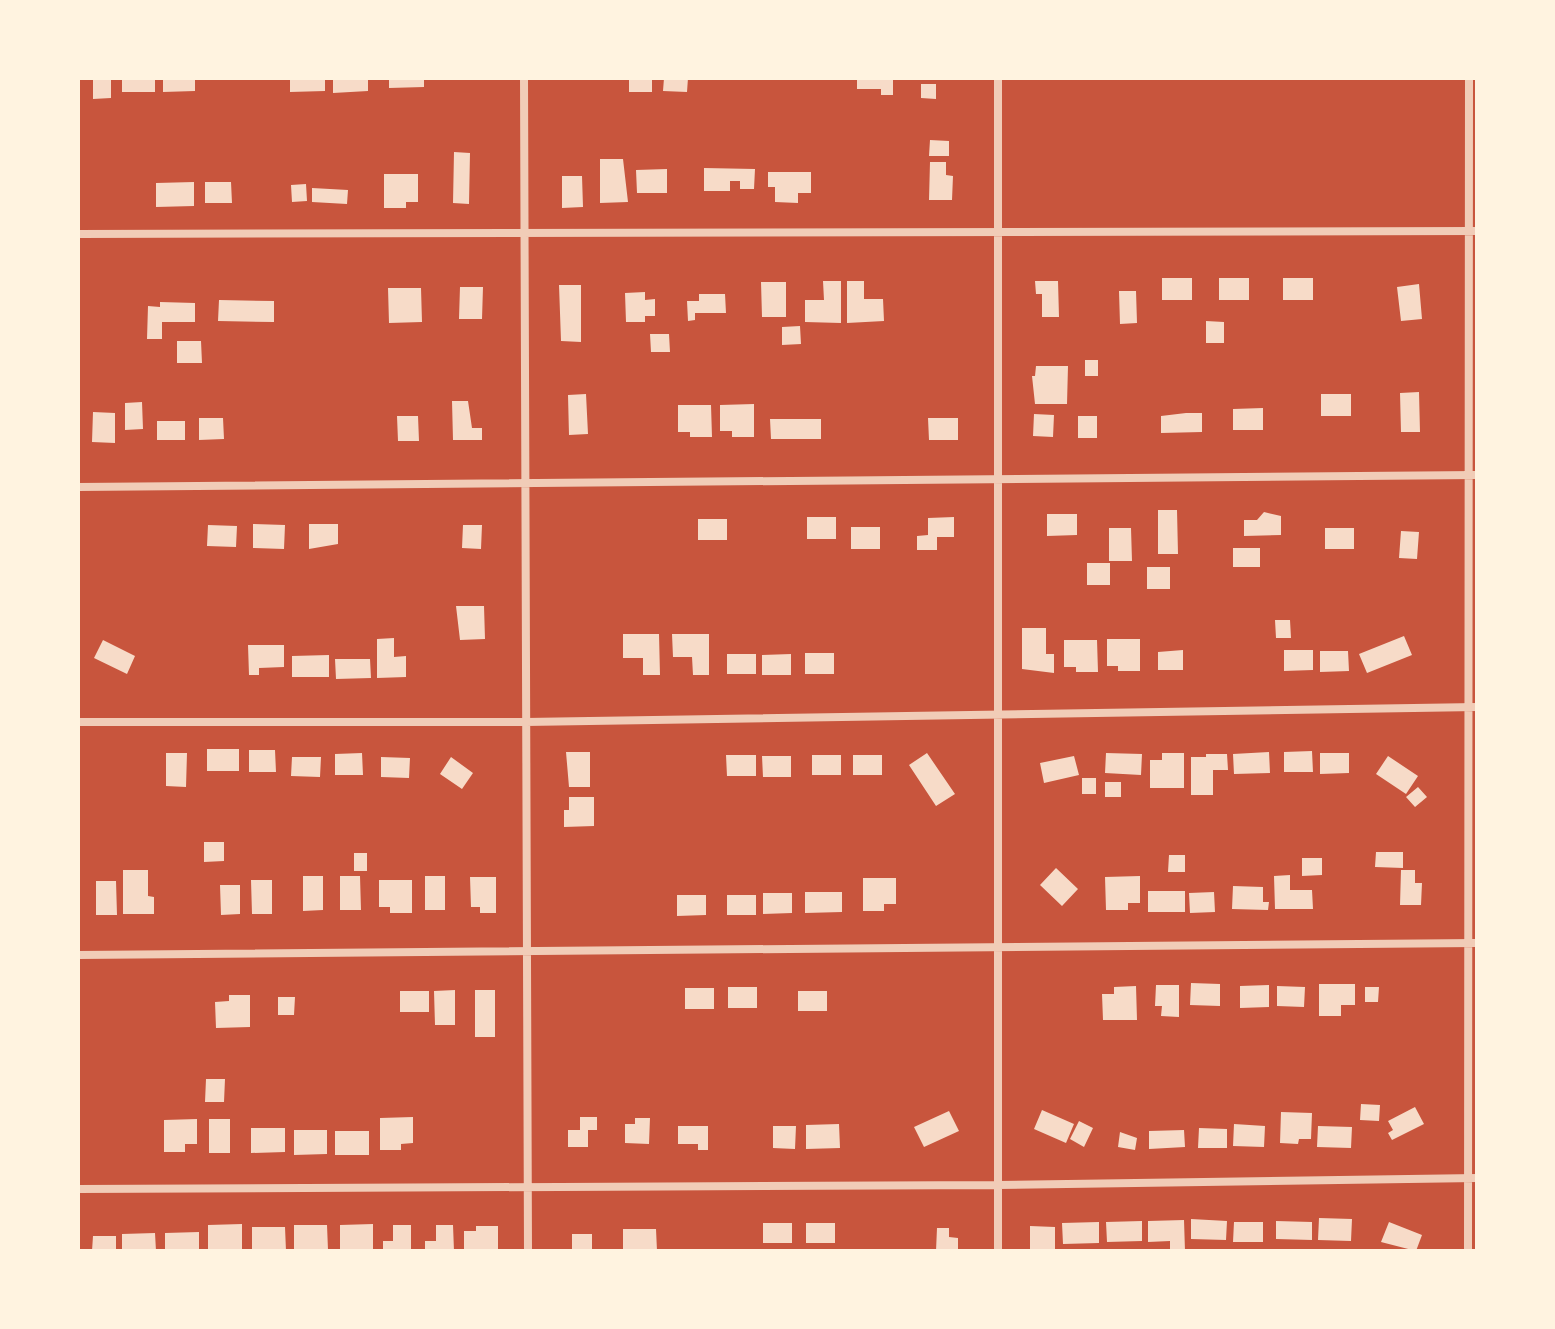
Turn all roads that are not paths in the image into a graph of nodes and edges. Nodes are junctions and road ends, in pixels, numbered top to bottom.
1 (524, 78) edge
2 (998, 78) edge
3 (1469, 78) edge
4 (1473, 231) edge
5 (998, 232) junction
6 (523, 233) junction
7 (78, 234) edge
8 (1473, 475) edge
9 (998, 479) junction
10 (524, 483) junction
11 (78, 487) edge
12 (1473, 707) edge
13 (998, 712) junction
14 (78, 722) edge
15 (526, 722) junction
16 (1473, 943) edge
17 (998, 947) junction
18 (528, 953) junction
19 (78, 955) edge
20 (1473, 1178) edge
21 (998, 1185) junction
22 (78, 1189) edge
23 (528, 1189) junction
24 (528, 1251) edge
25 (998, 1251) edge
26 (1468, 1251) edge

1 - 6 street
2 - 5 street
3 - 4 street
4 - 5 street
4 - 8 street
5 - 6 street
5 - 9 street
6 - 7 street
6 - 10 street
8 - 9 street
8 - 12 street
9 - 10 street
9 - 13 street
10 - 11 street
10 - 15 street
12 - 13 street
12 - 16 street
13 - 15 street
13 - 17 street
14 - 15 street
15 - 18 street
16 - 17 street
16 - 20 street
17 - 18 street
17 - 21 street
18 - 19 street
18 - 23 street
20 - 21 street
20 - 26 street
21 - 23 street
21 - 25 street
22 - 23 street
23 - 24 street

